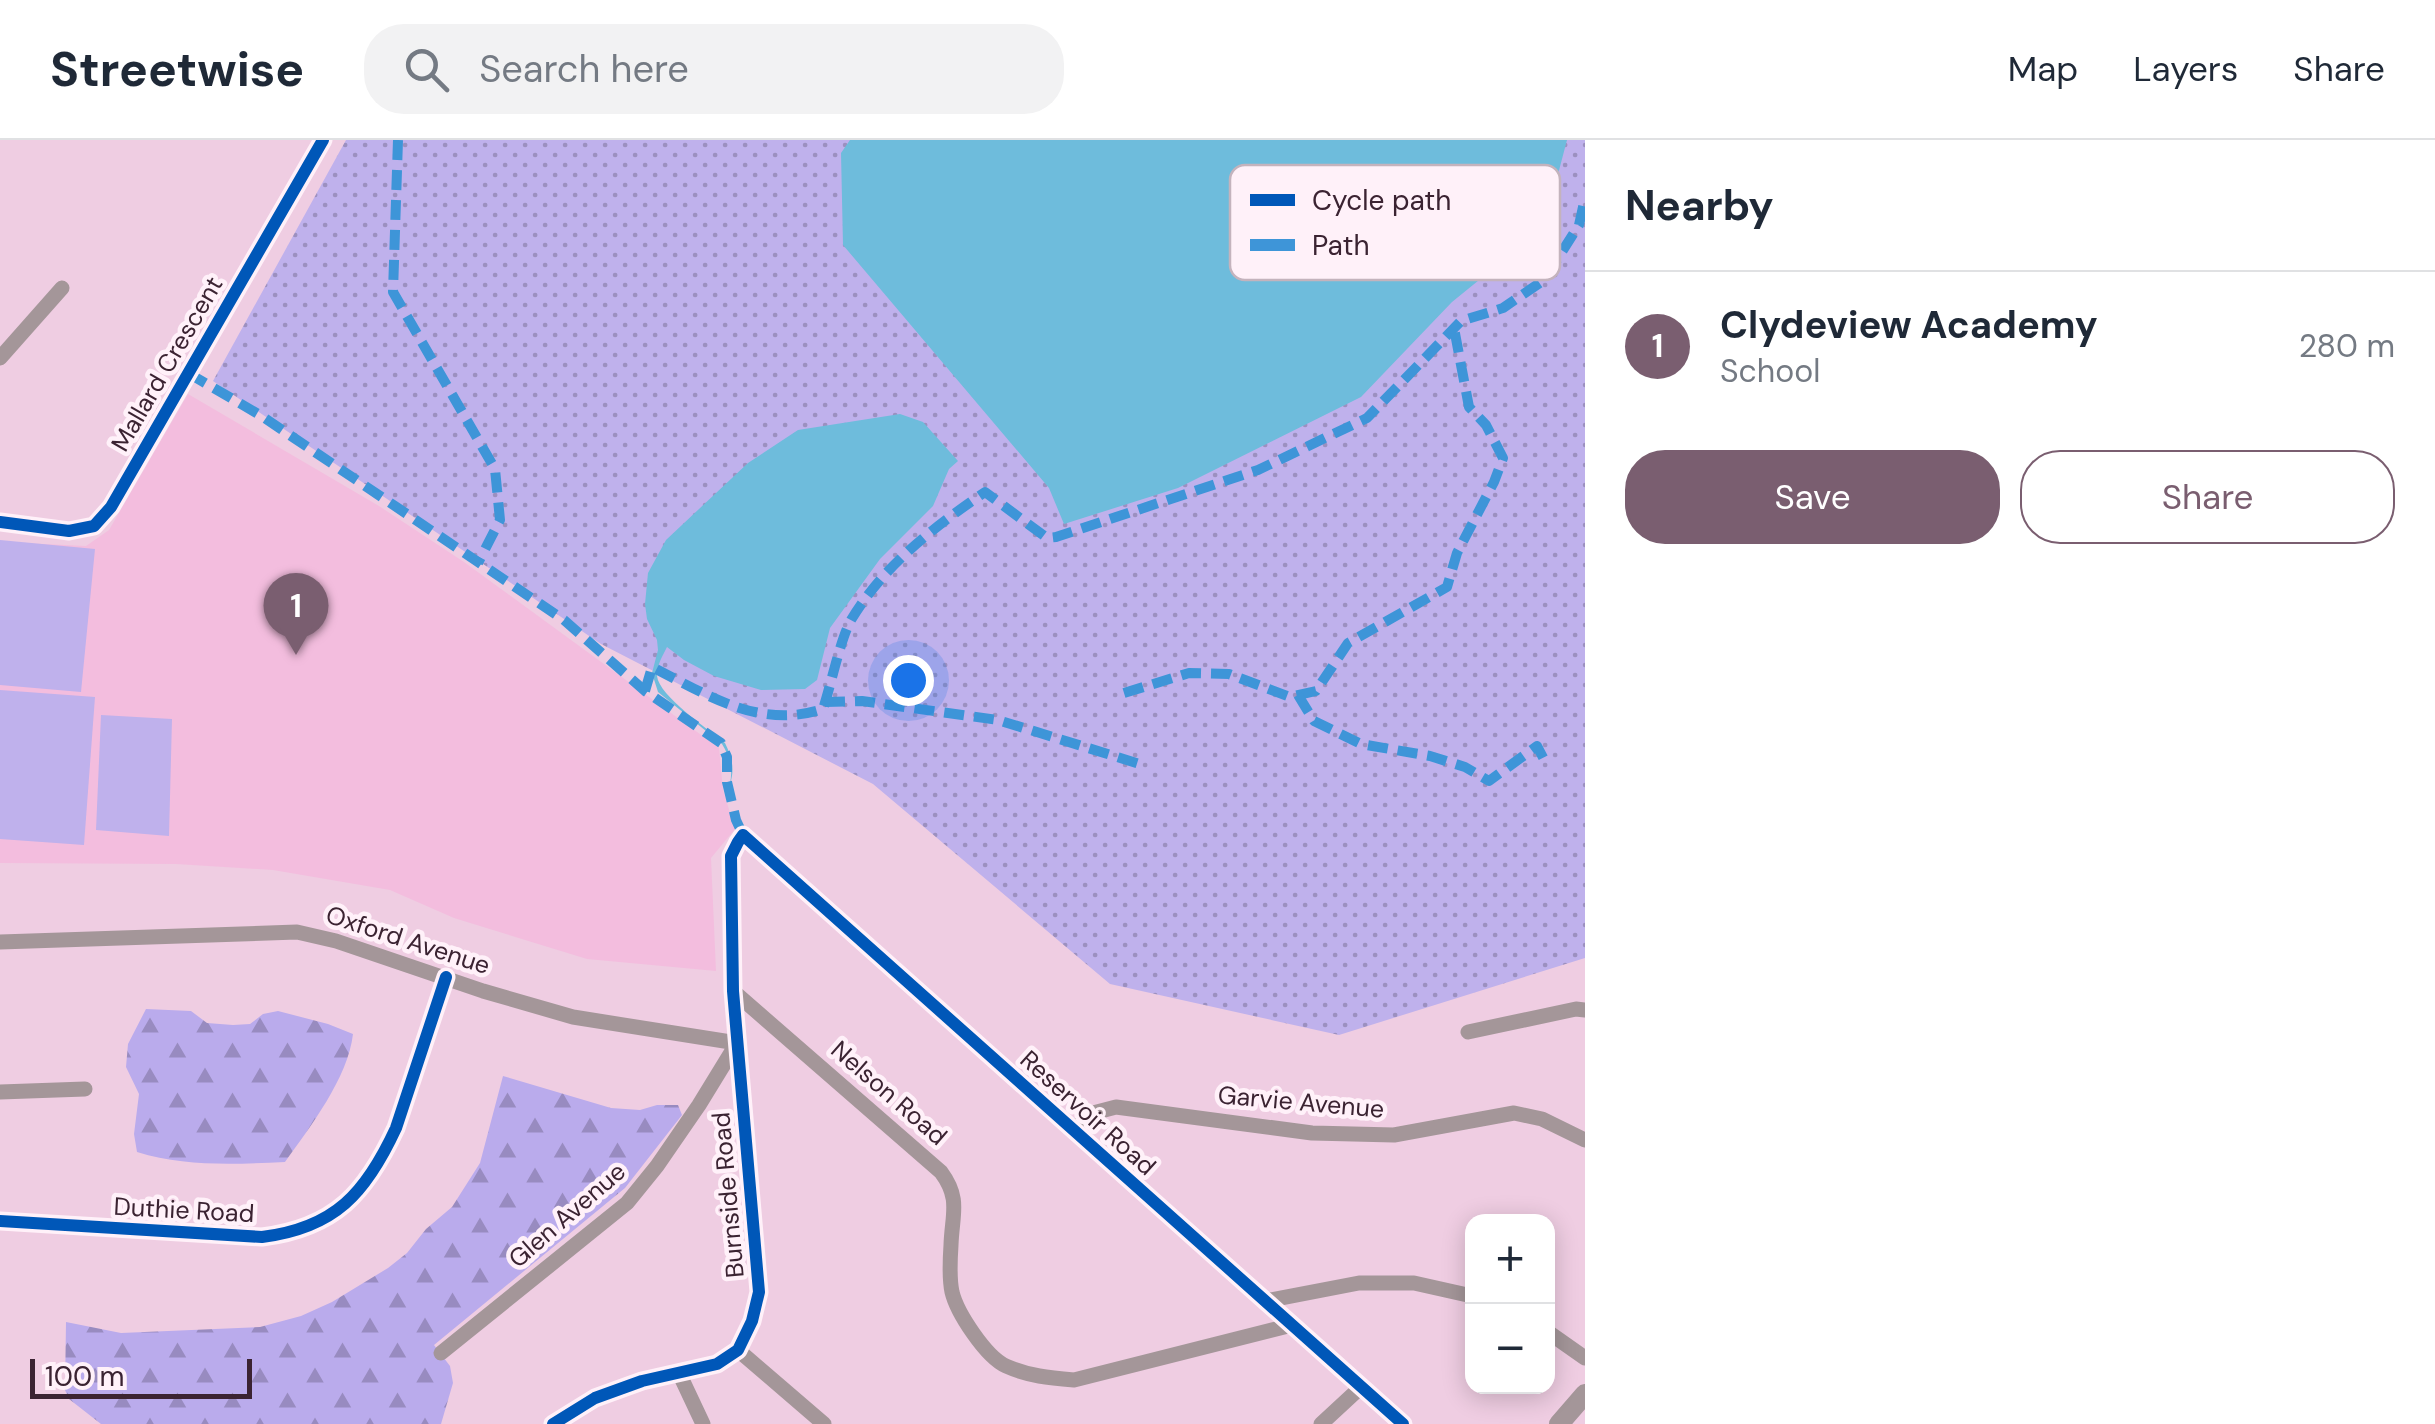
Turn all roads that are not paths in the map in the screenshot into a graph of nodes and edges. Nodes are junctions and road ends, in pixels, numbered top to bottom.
1 (323, 140) edge
2 (62, 288) dead end
3 (0, 358) edge
4 (0, 522) edge
5 (744, 835) joint
6 (0, 942) edge
7 (446, 977) junction
8 (733, 990) junction
9 (1585, 1010) edge
10 (1468, 1032) dead end
11 (737, 1043) junction
12 (85, 1089) dead end
13 (0, 1092) edge
14 (1073, 1129) junction
15 (1585, 1140) edge
16 (0, 1221) edge
17 (1465, 1294) edge
18 (1266, 1301) junction
19 (1292, 1325) junction
20 (1555, 1337) edge
21 (738, 1350) junction
22 (440, 1353) dead end
23 (1585, 1358) edge
24 (679, 1373) junction
25 (1361, 1387) junction
26 (1585, 1394) edge
27 (553, 1424) edge
28 (703, 1424) edge
29 (824, 1424) edge
30 (1321, 1424) edge
31 (1403, 1424) edge
32 (1559, 1424) edge

1 - 4 street, Mallard Crescent
2 - 3 street
5 - 8 street, Burnside Road
5 - 14 street, Reservoir Road
6 - 7 street, Oxford Avenue
7 - 11 street, Oxford Avenue
7 - 16 street, Duthie Road
8 - 11 street, Burnside Road
8 - 19 street, Nelson Road
9 - 10 street
11 - 21 street, Burnside Road
11 - 22 street, Glen Avenue
12 - 13 street
14 - 15 street, Garvie Avenue
14 - 18 street, Reservoir Road
17 - 18 street
18 - 19 street, Reservoir Road
19 - 25 street, Reservoir Road
20 - 23 street
21 - 24 street
21 - 29 street
24 - 27 street
24 - 28 street
25 - 30 street
25 - 31 street, Reservoir Road
26 - 32 street

